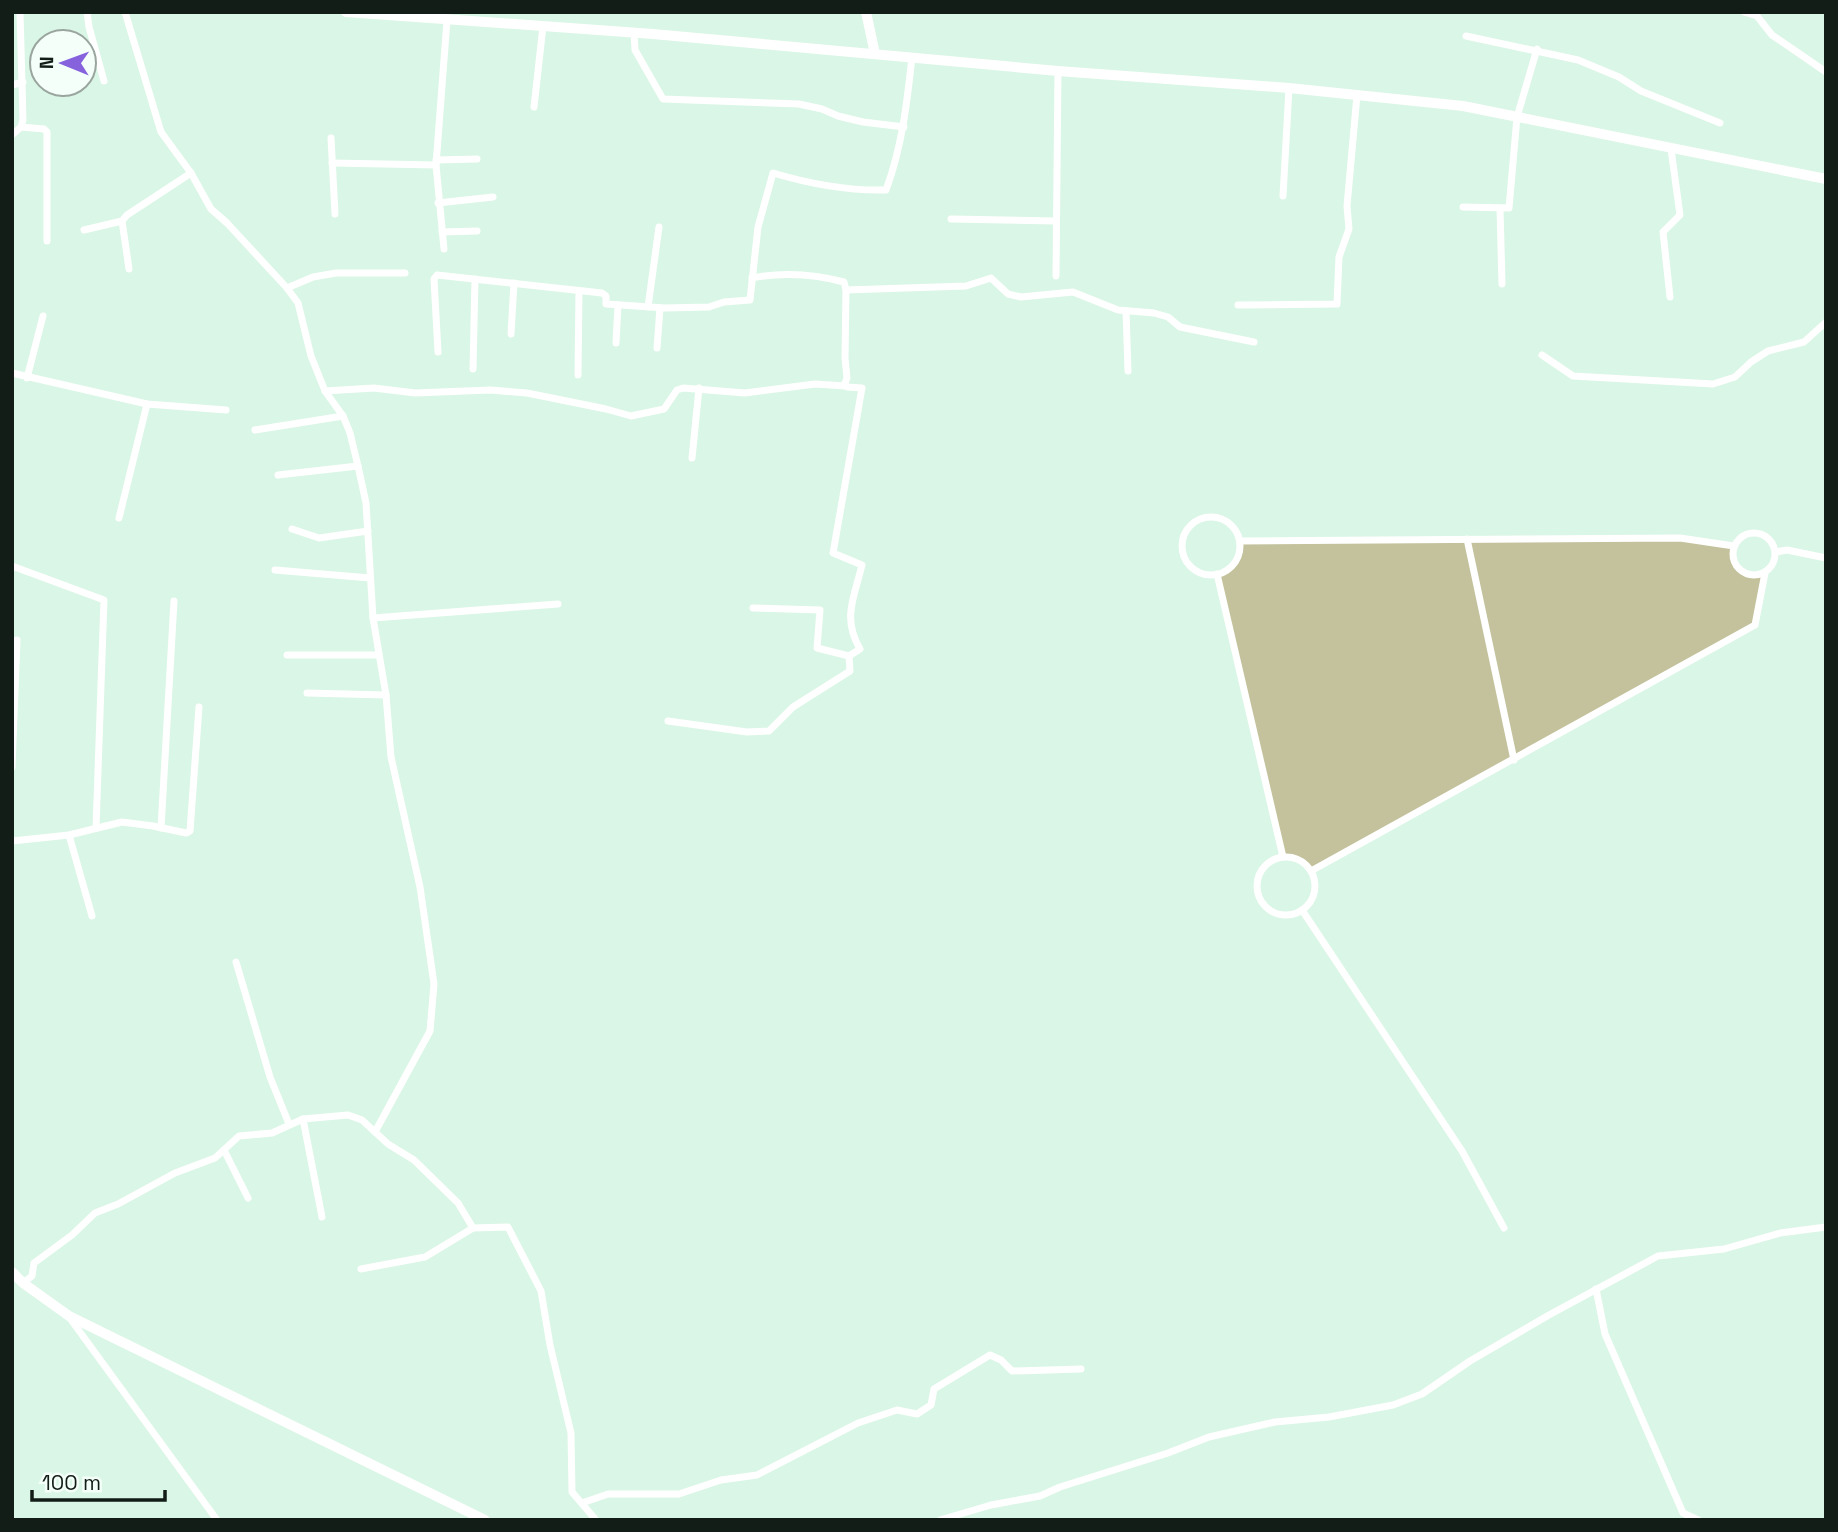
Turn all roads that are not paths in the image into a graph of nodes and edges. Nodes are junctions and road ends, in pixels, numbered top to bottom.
1 (20, 12) edge
2 (87, 12) edge
3 (125, 12) edge
4 (346, 12) edge
5 (866, 12) edge
6 (1744, 12) edge
7 (447, 20) junction
8 (543, 26) junction
9 (634, 33) junction
10 (1466, 36) dead end
11 (1537, 50) junction
12 (875, 54) junction
13 (912, 57) junction
14 (1058, 71) junction
15 (1826, 72) edge
16 (104, 81) dead end
17 (23, 82) junction
18 (12, 85) edge
19 (1289, 88) junction
20 (1357, 95) junction
21 (534, 107) dead end
22 (1517, 117) junction
23 (1720, 122) dead end
24 (21, 127) junction
25 (904, 127) junction
26 (12, 135) edge
27 (331, 138) dead end
28 (1671, 149) junction
29 (477, 159) dead end
30 (436, 162) junction
31 (332, 163) junction
32 (191, 173) junction
33 (1826, 179) edge
34 (1283, 195) dead end
35 (494, 197) dead end
36 (438, 203) junction
37 (1463, 207) dead end
38 (1500, 208) junction
39 (335, 214) dead end
40 (951, 219) dead end
41 (122, 221) junction
42 (1056, 221) junction
43 (659, 227) dead end
44 (84, 230) dead end
45 (477, 231) dead end
46 (442, 232) junction
47 (47, 241) dead end
48 (444, 249) dead end
49 (129, 269) dead end
50 (405, 273) dead end
51 (1056, 276) dead end
52 (751, 278) junction
53 (475, 279) junction
54 (514, 283) junction
55 (1503, 284) dead end
56 (287, 288) junction
57 (846, 290) junction
58 (579, 291) junction
59 (1670, 297) dead end
60 (618, 305) junction
61 (1238, 305) dead end
62 (648, 307) junction
63 (660, 308) junction
64 (1126, 311) junction
65 (43, 316) dead end
66 (1826, 322) edge
67 (511, 334) dead end
68 (1254, 342) dead end
69 (616, 343) dead end
70 (657, 348) dead end
71 (438, 352) dead end
72 (1542, 355) dead end
73 (473, 369) dead end
74 (1128, 371) dead end
75 (12, 373) edge
76 (578, 375) dead end
77 (27, 378) junction
78 (846, 386) junction
79 (699, 388) junction
80 (325, 391) junction
81 (147, 404) junction
82 (226, 410) dead end
83 (343, 416) junction
84 (255, 430) dead end
85 (692, 457) dead end
86 (358, 466) junction
87 (278, 475) dead end
88 (118, 518) dead end
89 (292, 529) dead end
90 (369, 531) junction
91 (1466, 539) junction
92 (1240, 541) junction
93 (1734, 546) junction
94 (1776, 552) junction
95 (1826, 558) edge
96 (12, 566) edge
97 (275, 570) dead end
98 (1765, 572) junction
99 (1217, 574) junction
100 (370, 578) junction
101 (174, 601) dead end
102 (558, 604) dead end
103 (753, 608) dead end
104 (373, 618) junction
105 (17, 640) dead end
106 (287, 655) dead end
107 (378, 655) junction
108 (849, 656) junction
109 (307, 693) dead end
110 (386, 695) junction
111 (199, 707) dead end
112 (668, 721) dead end
113 (1514, 760) junction
114 (12, 767) edge
115 (96, 828) junction
116 (161, 828) junction
117 (69, 835) junction
118 (12, 841) edge
119 (1283, 857) junction
120 (1311, 871) junction
121 (1302, 910) junction
122 (92, 916) dead end
123 (236, 962) dead end
124 (303, 1119) junction
125 (289, 1124) junction
126 (375, 1132) junction
127 (225, 1150) junction
128 (248, 1198) dead end
129 (322, 1217) dead end
130 (1826, 1227) edge
131 (473, 1228) junction
132 (1504, 1228) dead end
133 (361, 1269) dead end
134 (12, 1272) edge
135 (23, 1283) junction
136 (1596, 1289) junction
137 (68, 1316) junction
138 (1081, 1369) dead end
139 (582, 1503) junction
140 (217, 1520) edge
141 (485, 1520) edge
142 (596, 1520) edge
143 (940, 1520) edge
144 (1698, 1520) edge

1 - 17 street
2 - 16 street
3 - 32 street
4 - 7 main road
5 - 12 main road
6 - 15 street
7 - 8 main road
7 - 30 street
8 - 9 main road
8 - 21 street
9 - 12 main road
9 - 25 street
10 - 11 street
11 - 22 street
11 - 23 street
12 - 13 main road
13 - 14 main road
13 - 25 street
14 - 19 main road
14 - 42 street
17 - 18 street
17 - 24 street
19 - 20 main road
19 - 34 street
20 - 22 main road
20 - 61 street
22 - 28 main road
22 - 38 street
24 - 26 street
24 - 47 street
25 - 52 street
27 - 31 street
28 - 33 main road
28 - 59 street
29 - 30 street
30 - 31 street
30 - 36 street
31 - 39 street
32 - 41 street
32 - 56 street
35 - 36 street
36 - 46 street
37 - 38 street
38 - 55 street
40 - 42 street
41 - 44 street
41 - 49 street
42 - 51 street
43 - 62 street
45 - 46 street
46 - 48 street
50 - 56 street
52 - 57 street
52 - 63 street
53 - 54 street
53 - 71 street
53 - 73 street
54 - 58 street
54 - 67 street
56 - 80 street
57 - 64 street
57 - 78 street
58 - 60 street
58 - 76 street
60 - 62 street
60 - 69 street
62 - 63 street
63 - 70 street
64 - 68 street
64 - 74 street
65 - 77 street
66 - 72 street
75 - 77 street
77 - 81 street
78 - 79 street
78 - 108 street
79 - 80 street
79 - 85 street
80 - 83 street
81 - 82 street
81 - 88 street
83 - 84 street
83 - 86 street
86 - 87 street
86 - 90 street
89 - 90 street
90 - 100 street
91 - 92 street
91 - 93 street
91 - 113 street
92 - 99 street
92 - 99 street
93 - 94 street
93 - 98 street
94 - 95 street
94 - 98 street
96 - 115 street
97 - 100 street
98 - 113 street
99 - 119 street
100 - 104 street
101 - 116 street
102 - 104 street
103 - 108 street
104 - 107 street
105 - 114 street
106 - 107 street
107 - 110 street
108 - 112 street
109 - 110 street
110 - 126 street
111 - 116 street
113 - 120 street
115 - 116 street
115 - 117 street
117 - 118 street
117 - 122 street
119 - 120 street
119 - 121 street
120 - 121 street
121 - 132 street
123 - 125 street
124 - 125 street
124 - 126 street
124 - 129 street
125 - 127 street
126 - 131 street
127 - 128 street
127 - 135 street
130 - 136 street
131 - 133 street
131 - 139 street
134 - 135 main road
135 - 137 main road
136 - 143 street
136 - 144 street
137 - 140 street
137 - 141 main road
138 - 139 street
139 - 142 street

